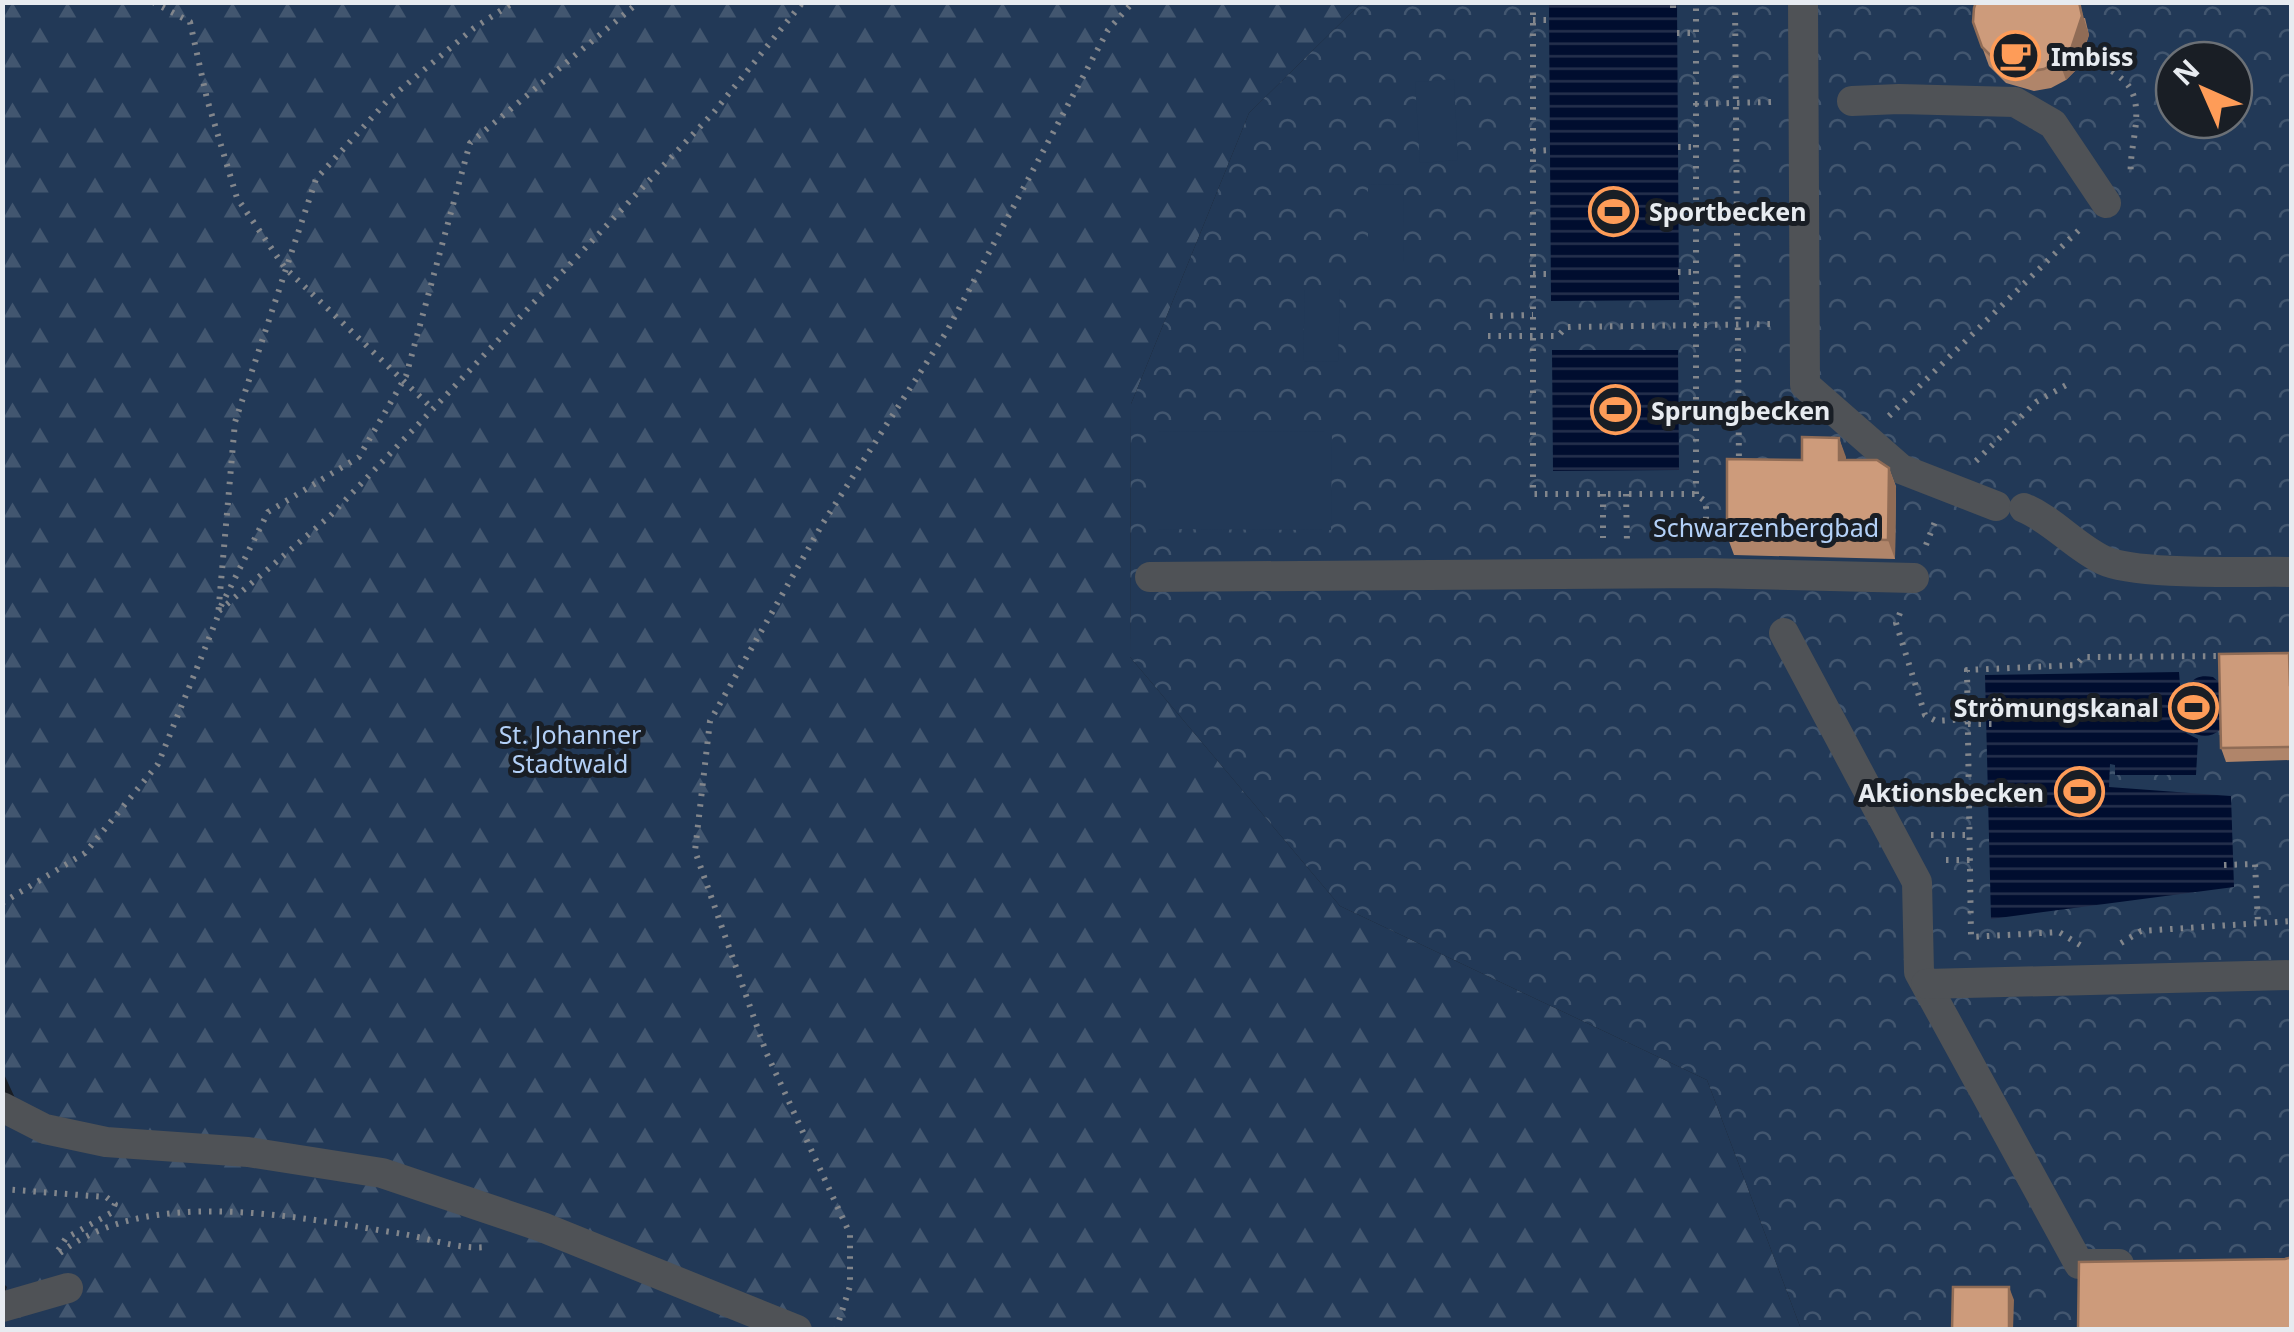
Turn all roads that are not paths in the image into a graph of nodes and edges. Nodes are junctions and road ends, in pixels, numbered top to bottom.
1 (1802, 2) edge
2 (1852, 101) dead end
3 (2106, 203) road end
4 (2292, 572) edge
5 (1150, 576) dead end
6 (1914, 578) dead end
7 (1784, 633) dead end
8 (2292, 976) edge
9 (1926, 984) junction
10 (2, 1107) edge
11 (2156, 1263) edge
12 (68, 1288) dead end
13 (2, 1307) edge
14 (798, 1330) edge

1 - 4 street
2 - 3 street
5 - 6 street
7 - 9 street
8 - 9 street
9 - 11 street
10 - 14 street
12 - 13 street

